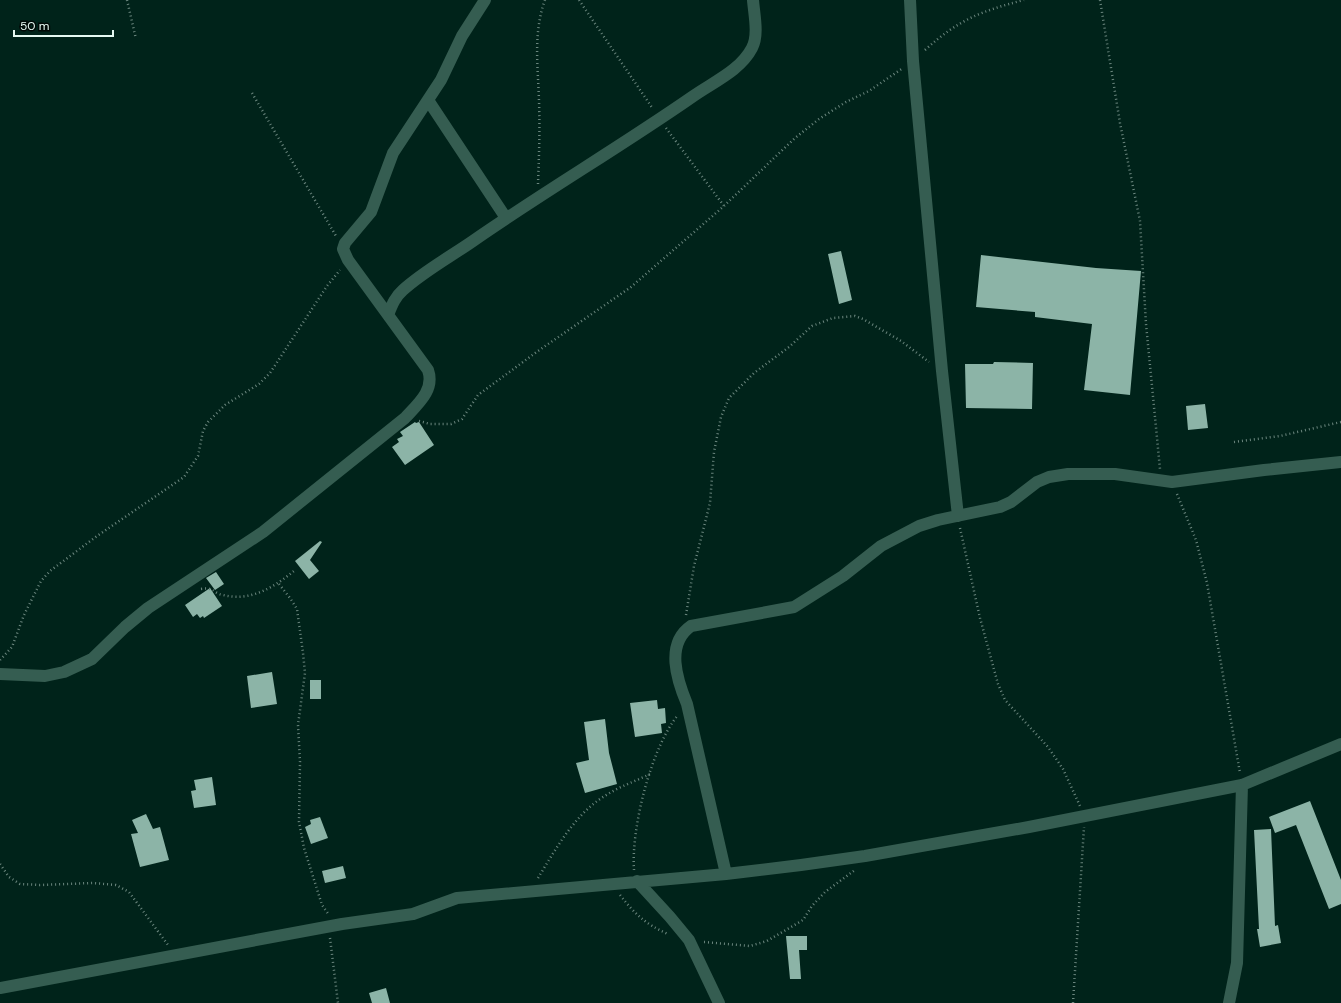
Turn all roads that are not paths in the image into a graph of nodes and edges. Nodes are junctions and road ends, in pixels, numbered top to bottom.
1 (484, 0) edge
2 (910, 0) edge
3 (754, 1) edge
4 (428, 100) junction
5 (506, 218) junction
6 (388, 315) junction
7 (1341, 462) edge
8 (958, 516) junction
9 (0, 674) edge
10 (1341, 744) edge
11 (1242, 785) junction
12 (726, 874) junction
13 (637, 881) junction
14 (0, 988) edge
15 (719, 1003) edge
16 (1229, 1003) edge

1 - 4 street
2 - 8 street
3 - 5 street
4 - 5 street
4 - 6 street
5 - 6 street
6 - 9 street
7 - 8 street
8 - 12 street
10 - 11 street
11 - 12 street
11 - 16 street
12 - 13 street
13 - 14 street
13 - 15 street

